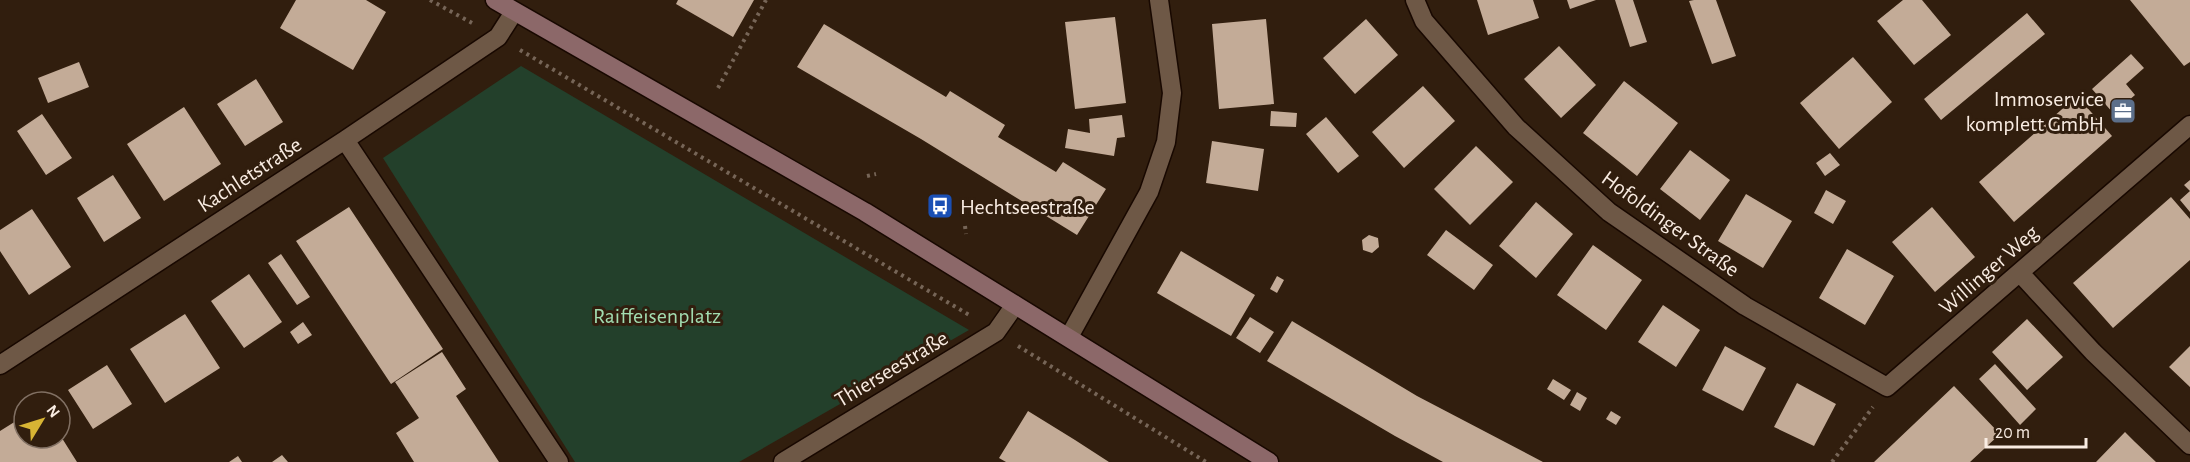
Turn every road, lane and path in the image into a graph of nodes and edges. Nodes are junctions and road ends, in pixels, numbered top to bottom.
1 (430, 0) edge
2 (495, 0) edge
3 (766, 0) edge
4 (1159, 0) edge
5 (1414, 0) edge
6 (514, 12) junction
7 (498, 37) junction
8 (718, 88) dead end
9 (2190, 125) edge
10 (345, 140) junction
11 (876, 174) dead end
12 (867, 176) dead end
13 (965, 226) dead end
14 (966, 234) dead end
15 (2020, 273) junction
16 (1016, 305) junction
17 (996, 332) junction
18 (1070, 337) junction
19 (0, 365) edge
20 (1887, 387) junction
21 (2190, 445) edge
22 (559, 462) edge
23 (783, 462) edge
24 (1206, 462) edge
25 (1269, 462) edge
26 (1832, 462) edge

1 - 7 path
2 - 6 street
3 - 8 path
4 - 18 street
5 - 20 street, Hofoldinger Straße
6 - 7 street, Kachletstraße
6 - 16 street
7 - 10 street, Kachletstraße
7 - 17 path
9 - 15 street, Willinger Weg
10 - 19 street, Kachletstraße
10 - 22 street
11 - 12 path
13 - 14 path
15 - 20 street, Willinger Weg
15 - 21 street
16 - 17 street, Thierseestraße
16 - 18 street
17 - 23 street, Thierseestraße
17 - 24 path
18 - 25 street
20 - 26 path

